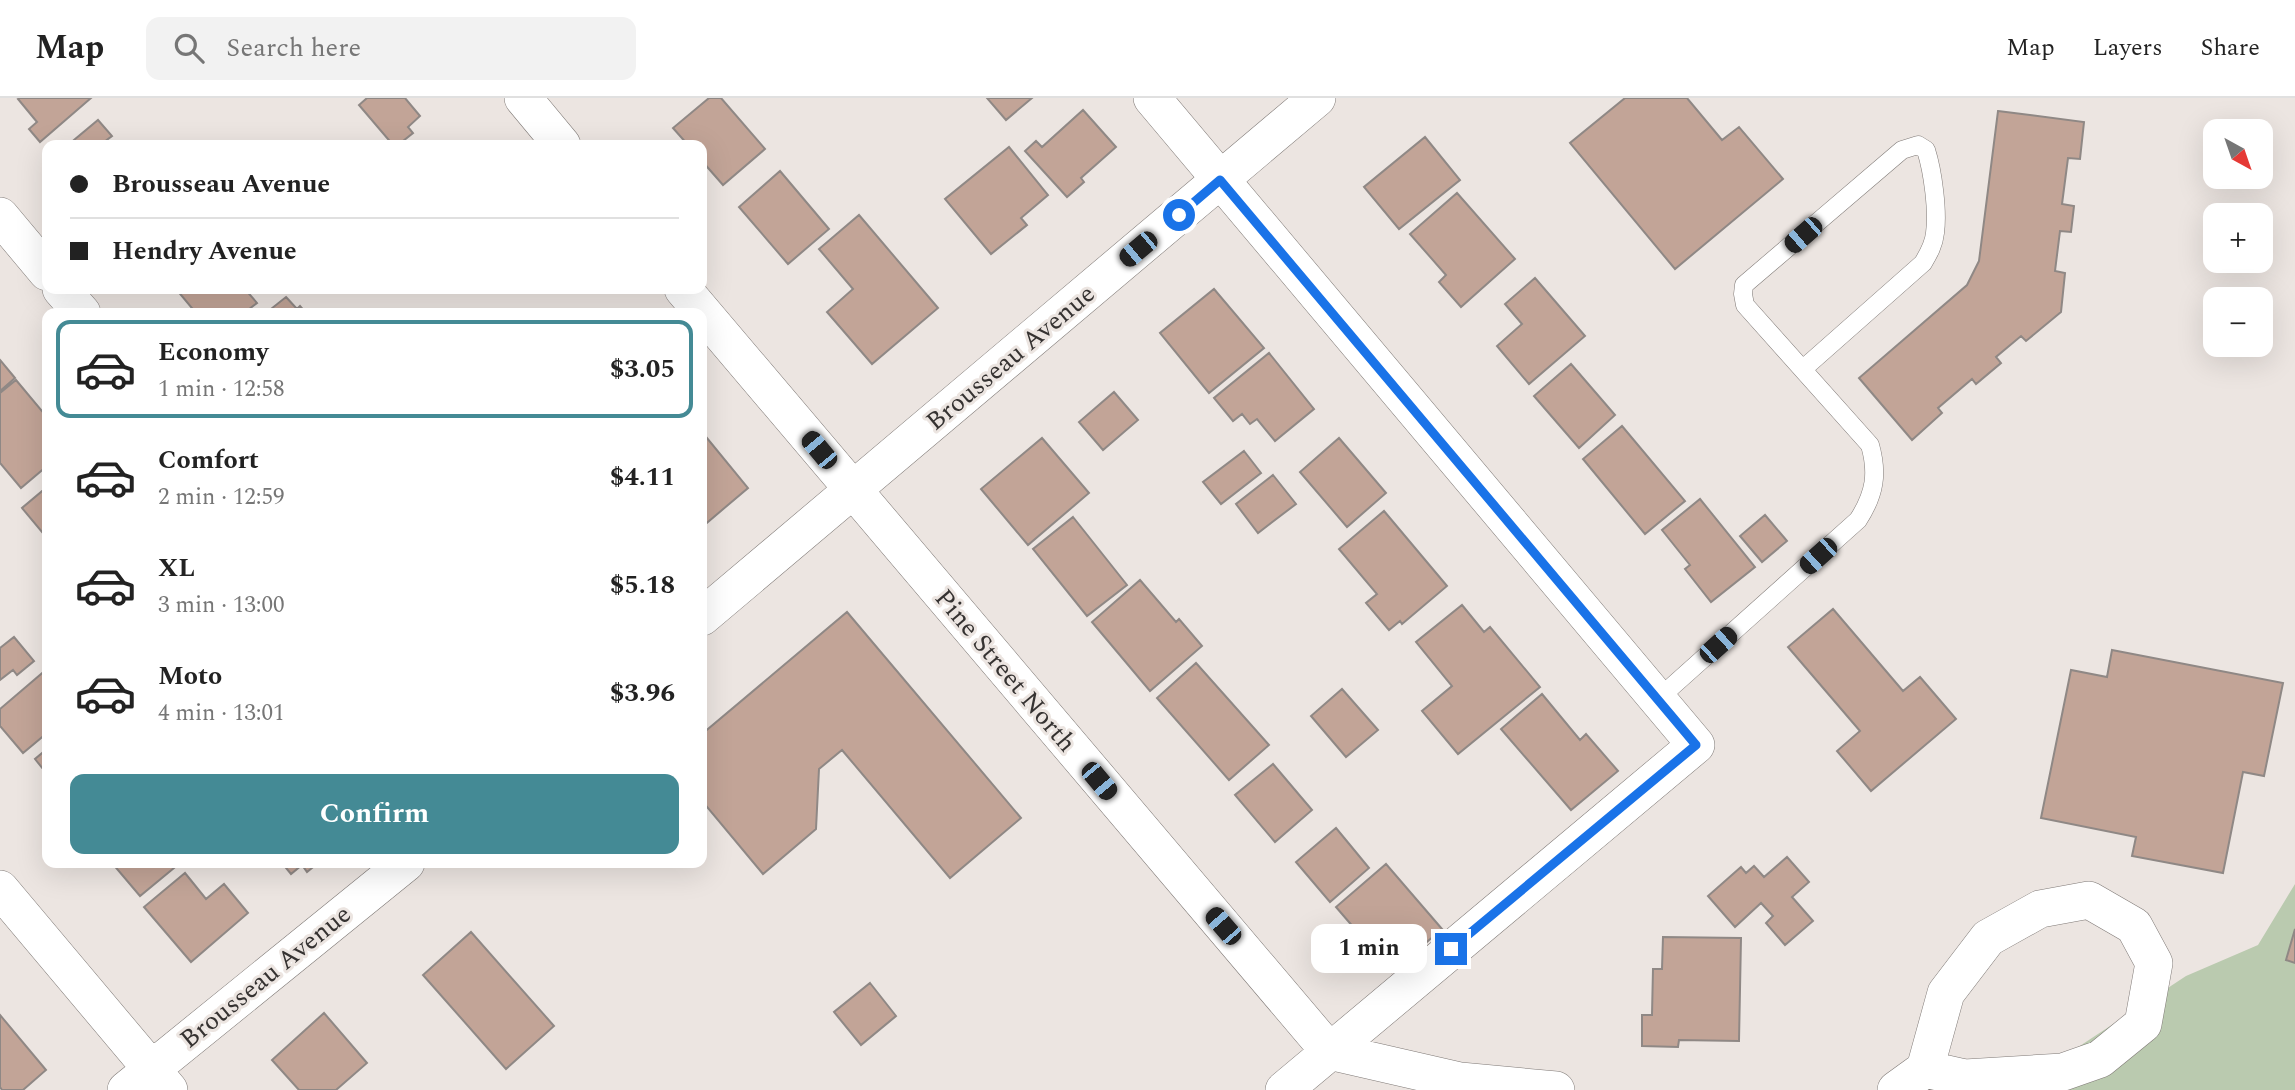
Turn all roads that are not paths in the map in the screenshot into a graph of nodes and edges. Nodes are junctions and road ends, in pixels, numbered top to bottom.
1 (523, 98) edge
2 (1152, 98) edge
3 (1317, 98) edge
4 (558, 140) edge
5 (1220, 180) junction
6 (0, 216) edge
7 (42, 266) edge
8 (65, 294) edge
9 (687, 294) edge
10 (78, 308) edge
11 (699, 308) edge
12 (707, 317) edge
13 (1803, 369) junction
14 (853, 490) junction
15 (707, 613) edge
16 (1658, 699) junction
17 (400, 868) edge
18 (0, 889) edge
19 (1329, 1051) junction
20 (1925, 1069) junction
21 (148, 1083) edge
22 (1460, 1085) edge
23 (1284, 1090) edge
24 (1556, 1090) edge
25 (1896, 1090) edge

1 - 4 street
2 - 5 street
3 - 5 street, Brousseau Avenue
5 - 14 street, Brousseau Avenue
5 - 16 street
6 - 7 street
8 - 10 street
9 - 11 street, Pine Street North
12 - 14 street, Pine Street North
13 - 13 lane
13 - 16 lane
14 - 15 street, Brousseau Avenue
14 - 19 street, Pine Street North
16 - 19 street
17 - 21 street, Brousseau Avenue
18 - 21 street
19 - 22 street
19 - 23 street
20 - 20 street
20 - 25 street
22 - 24 street

